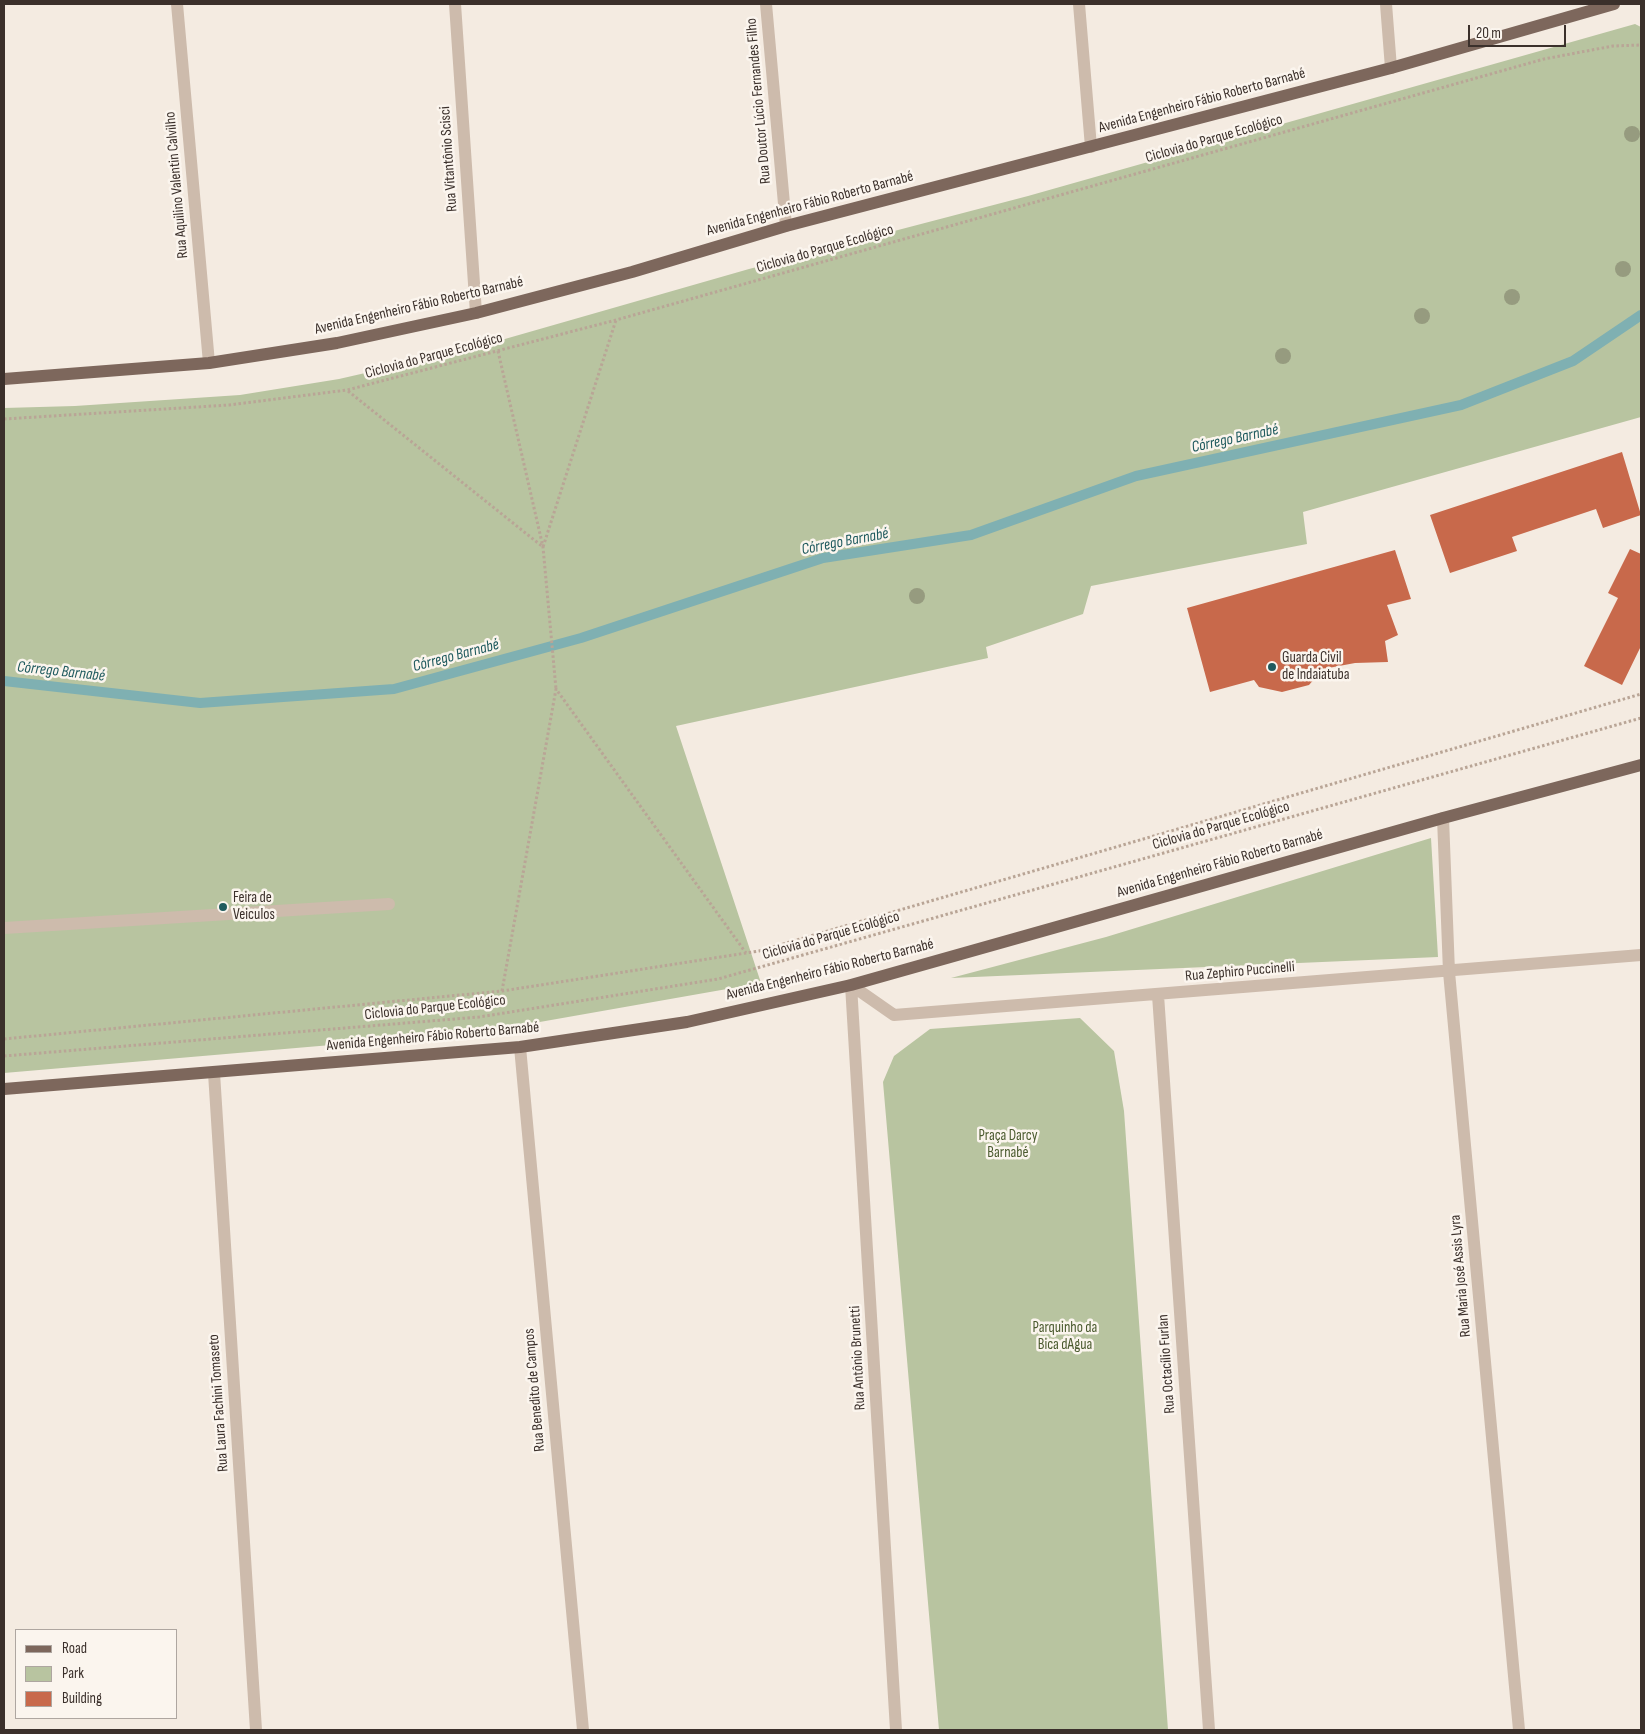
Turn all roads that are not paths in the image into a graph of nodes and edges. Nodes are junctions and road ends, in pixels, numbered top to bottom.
1 (177, 4) edge
2 (454, 4) edge
3 (766, 4) edge
4 (1079, 4) edge
5 (1386, 4) edge
6 (1614, 4) edge
7 (1391, 68) junction
8 (1091, 147) junction
9 (786, 226) junction
10 (476, 313) junction
11 (209, 363) junction
12 (4, 379) edge
13 (1641, 765) edge
14 (1443, 818) junction
15 (389, 904) dead end
16 (4, 928) edge
17 (1641, 955) edge
18 (1449, 972) junction
19 (851, 985) junction
20 (1158, 995) junction
21 (520, 1047) junction
22 (214, 1073) junction
23 (4, 1089) edge
24 (256, 1730) edge
25 (583, 1730) edge
26 (896, 1730) edge
27 (1209, 1730) edge
28 (1519, 1730) edge

1 - 11 street, Rua Aquilino Valentin Calvilho
2 - 10 street, Rua Vitantônio Scisci
3 - 9 street, Rua Doutor Lúcio Fernandes Filho
4 - 8 street
5 - 7 street
6 - 7 main road, Avenida Engenheiro Fábio Roberto Barnabé
7 - 8 main road, Avenida Engenheiro Fábio Roberto Barnabé
8 - 9 main road, Avenida Engenheiro Fábio Roberto Barnabé
9 - 10 main road, Avenida Engenheiro Fábio Roberto Barnabé
10 - 11 main road, Avenida Engenheiro Fábio Roberto Barnabé
11 - 12 main road, Avenida Engenheiro Fábio Roberto Barnabé
13 - 14 main road, Avenida Engenheiro Fábio Roberto Barnabé
14 - 18 street, Rua Maria José Assis Lyra
14 - 19 main road, Avenida Engenheiro Fábio Roberto Barnabé
15 - 16 street
17 - 18 street, Rua Zephiro Puccinelli
18 - 20 street, Rua Zephiro Puccinelli
18 - 28 street, Rua Maria José Assis Lyra
19 - 20 street, Rua Zephiro Puccinelli
19 - 21 main road, Avenida Engenheiro Fábio Roberto Barnabé
19 - 26 street, Rua Antônio Brunetti
20 - 27 street, Rua Octacílio Furlan
21 - 22 main road, Avenida Engenheiro Fábio Roberto Barnabé
21 - 25 street, Rua Benedito de Campos
22 - 23 main road, Avenida Engenheiro Fábio Roberto Barnabé
22 - 24 street, Rua Laura Fachini Tomaseto

